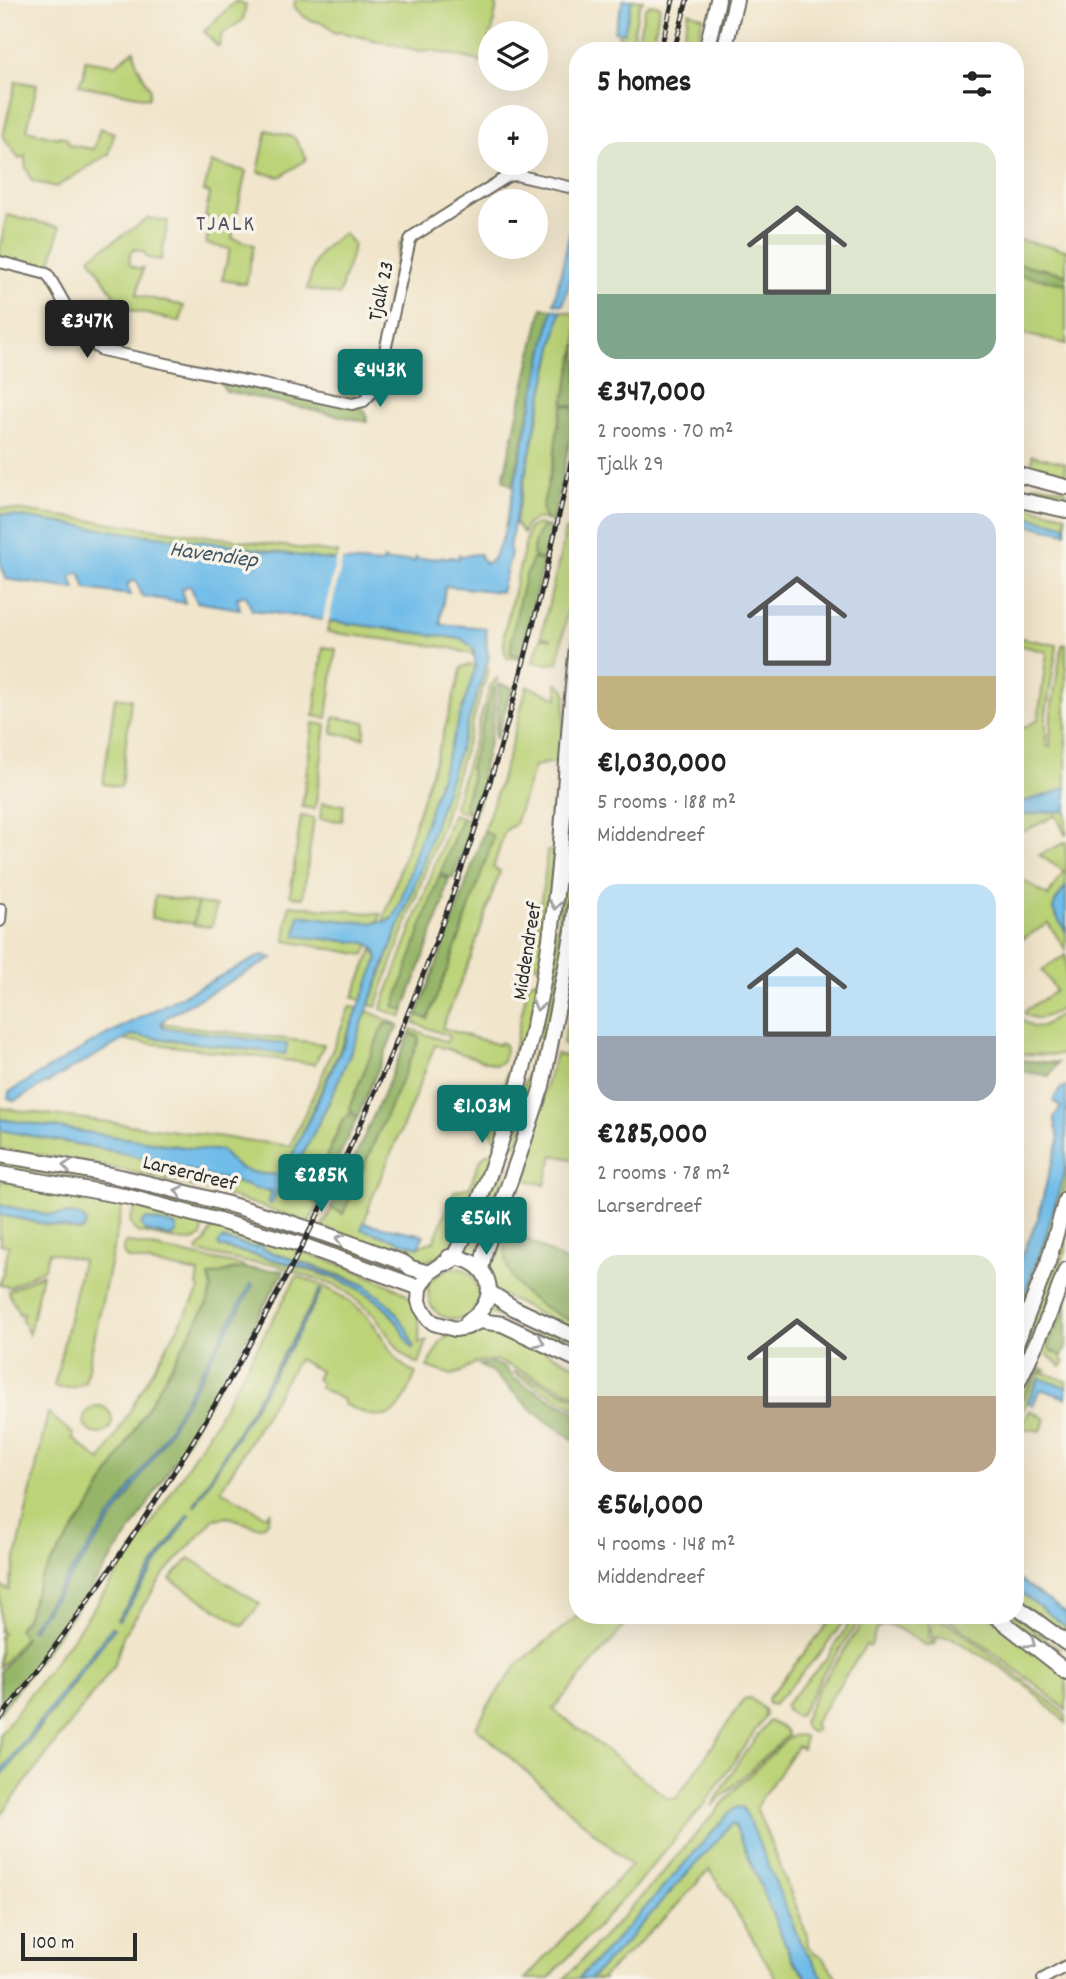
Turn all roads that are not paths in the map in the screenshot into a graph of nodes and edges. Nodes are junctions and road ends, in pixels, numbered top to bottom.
1 (718, 0) edge
2 (736, 0) edge
3 (708, 42) edge
4 (726, 42) edge
5 (569, 187) edge
6 (0, 262) edge
7 (1024, 476) edge
8 (1066, 487) edge
9 (1024, 501) edge
10 (1066, 510) edge
11 (569, 747) edge
12 (0, 909) edge
13 (0, 921) edge
14 (569, 954) edge
15 (0, 1155) edge
16 (0, 1174) edge
17 (1066, 1199) edge
18 (453, 1260) junction
19 (429, 1269) junction
20 (481, 1269) junction
21 (1066, 1270) edge
22 (420, 1291) junction
23 (489, 1295) junction
24 (479, 1317) junction
25 (1024, 1324) edge
26 (569, 1334) edge
27 (569, 1356) edge
28 (1024, 1370) edge
29 (1024, 1612) edge
30 (1006, 1624) edge
31 (1066, 1643) edge
32 (1066, 1671) edge
33 (1066, 1966) edge
34 (1043, 1979) edge

1 - 3 main road
2 - 4 main road
5 - 6 street, Tjalk 23
7 - 8 main road
9 - 10 main road
11 -> 18 main road, Middendreef
12 - 13 street
14 - 20 main road, Middendreef
19 -> 15 main road, Larserdreef
16 - 22 main road, Larserdreef
17 - 25 main road
18 - 19 main road
18 - 20 main road
18 - 23 main road
19 - 22 main road
20 - 23 main road
21 - 28 main road
22 - 24 main road
23 - 24 main road
23 - 26 main road
24 -> 27 main road
29 - 31 main road
30 -> 32 main road
33 - 34 street

